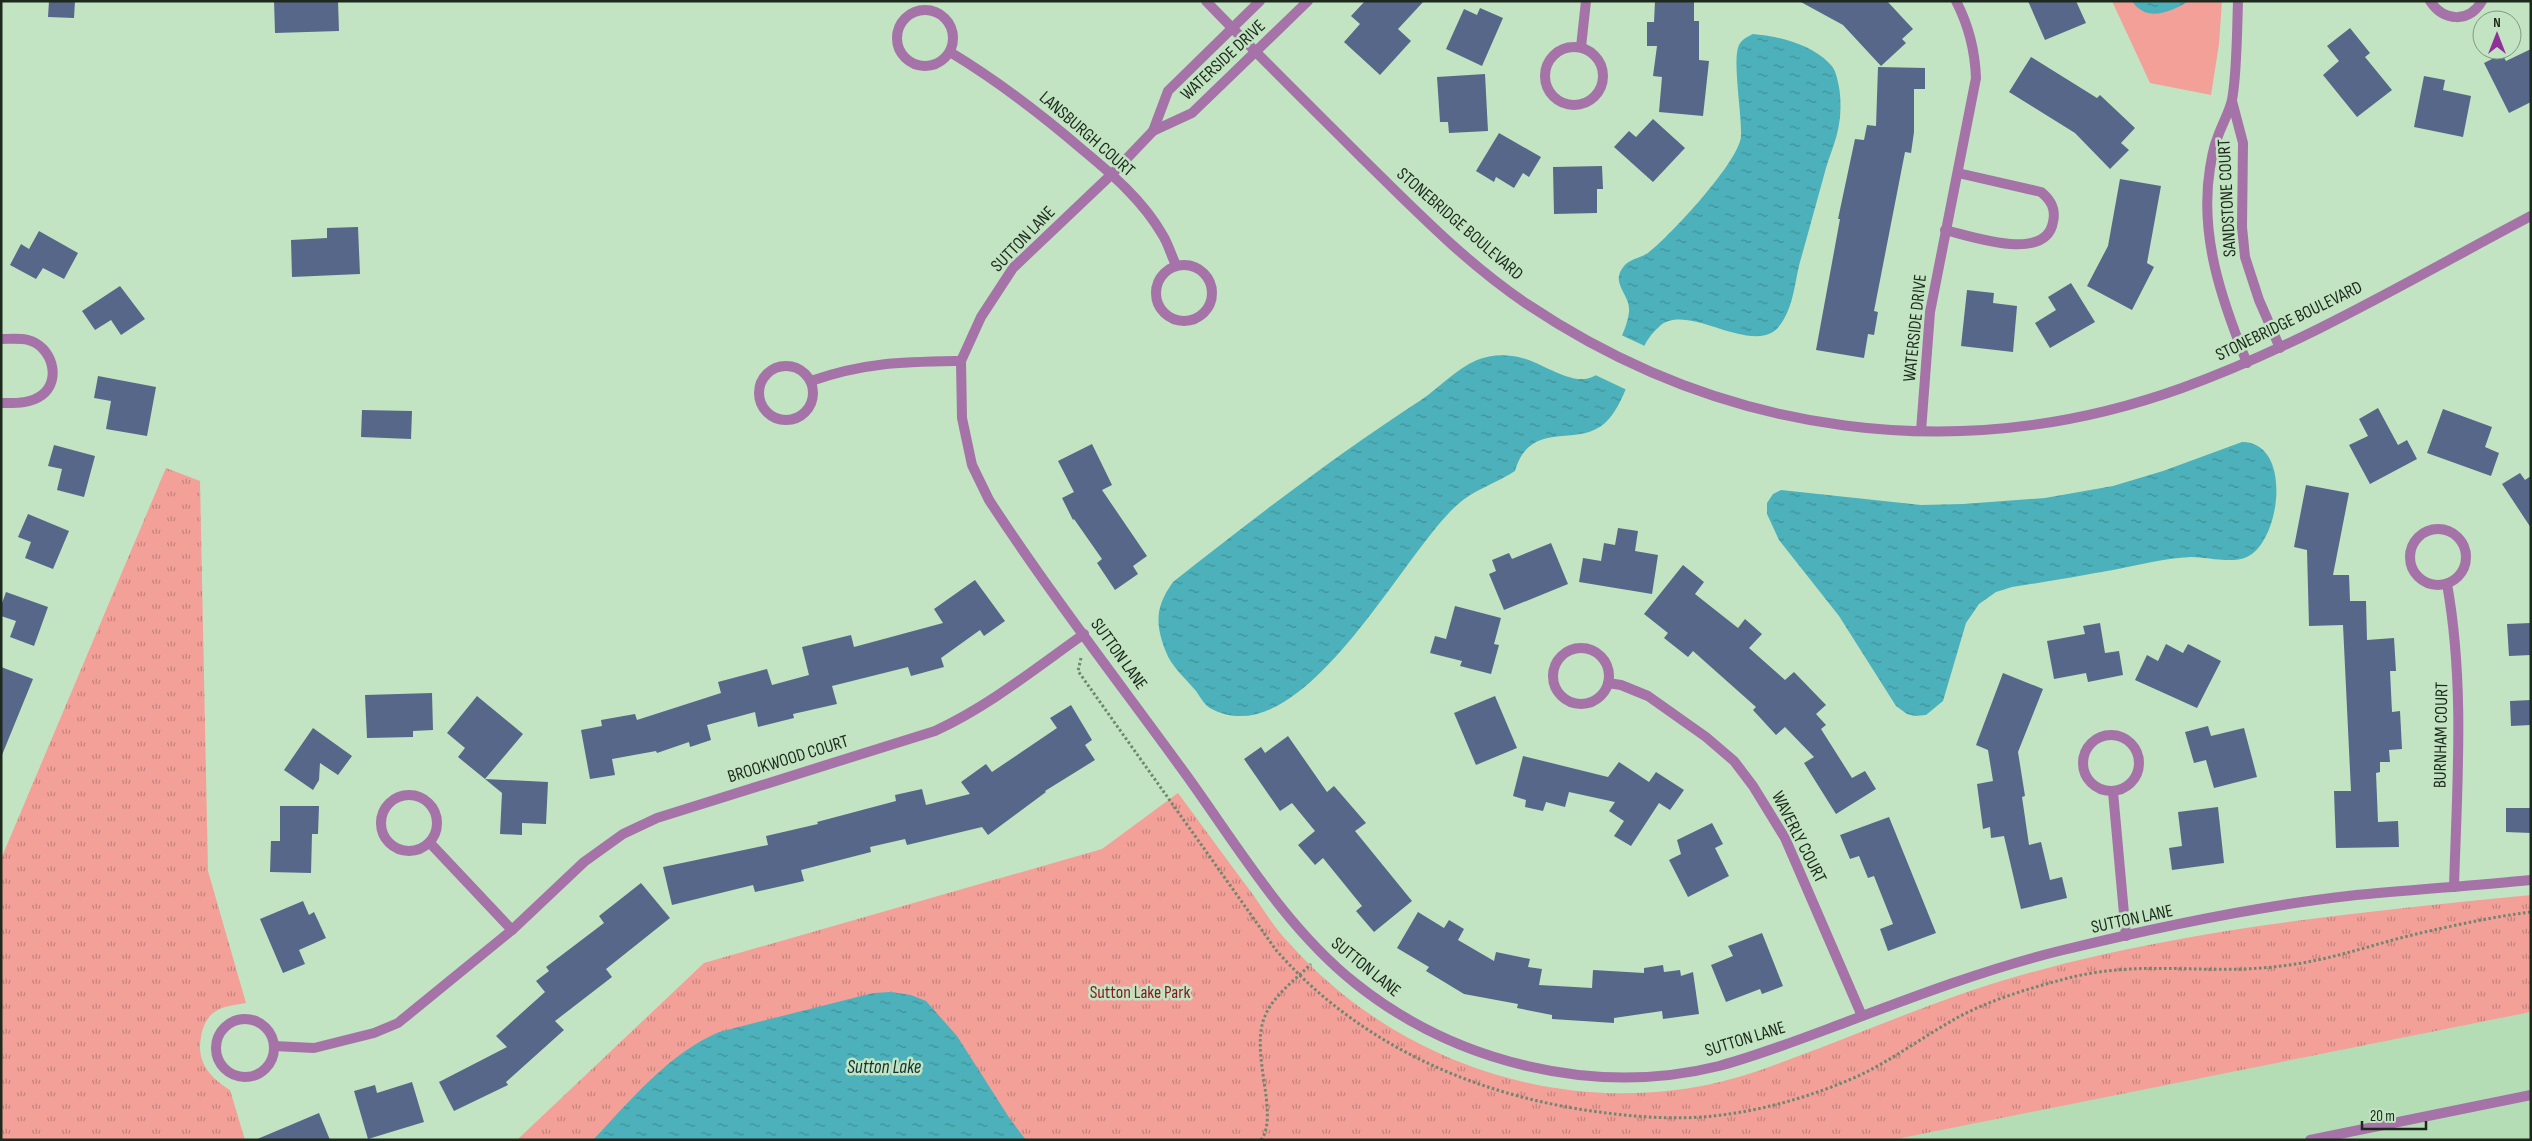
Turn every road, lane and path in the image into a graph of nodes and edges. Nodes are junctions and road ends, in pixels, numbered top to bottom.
1 (1206, 1) edge
2 (1260, 1) edge
3 (1308, 1) edge
4 (1586, 1) edge
5 (1956, 1) edge
6 (2238, 1) edge
7 (2430, 1) edge
8 (2482, 1) edge
9 (1232, 28) junction
10 (1581, 47) junction
11 (950, 52) junction
12 (1256, 52) junction
13 (2232, 101) junction
14 (1153, 131) junction
15 (1958, 172) junction
16 (1112, 174) junction
17 (2531, 216) edge
18 (1945, 230) junction
19 (1176, 265) junction
20 (1, 339) edge
21 (2280, 348) junction
22 (961, 361) junction
23 (2247, 363) junction
24 (811, 381) junction
25 (1, 404) edge
26 (1921, 431) junction
27 (2447, 584) junction
28 (1084, 634) junction
29 (1608, 682) junction
30 (2113, 792) junction
31 (430, 843) junction
32 (2531, 880) edge
33 (2454, 887) junction
34 (2531, 912) edge
35 (512, 930) junction
36 (2126, 936) junction
37 (1322, 954) junction
38 (1298, 976) junction
39 (1862, 1016) junction
40 (274, 1046) junction
41 (2531, 1095) edge
42 (1261, 1140) edge
43 (2310, 1140) edge

1 - 9 street, STONEBRIDGE BOULEVARD
2 - 9 street, SUTTON LANE
3 - 12 street, WATERSIDE DRIVE
4 - 10 street
5 - 15 street, WATERSIDE DRIVE
6 - 13 street, SANDSTONE COURT
7 - 8 street
9 - 12 street, STONEBRIDGE BOULEVARD
9 - 14 street, SUTTON LANE
10 - 10 street
11 - 11 street
11 - 16 street, LANSBURGH COURT
12 - 14 street, WATERSIDE DRIVE
12 - 26 street, STONEBRIDGE BOULEVARD
13 - 21 street, SANDSTONE COURT
13 - 23 street, SANDSTONE COURT
14 - 16 street, SUTTON LANE
15 - 18 street, WATERSIDE DRIVE
15 - 18 street
16 - 19 street, LANSBURGH COURT
16 - 22 street, SUTTON LANE
17 - 21 street, STONEBRIDGE BOULEVARD
18 - 26 street, WATERSIDE DRIVE
19 - 19 street
20 - 25 street
21 - 23 street, STONEBRIDGE BOULEVARD
22 - 24 street
22 - 28 street, SUTTON LANE
23 - 26 street, STONEBRIDGE BOULEVARD
24 - 24 street
27 - 27 street
27 - 33 street, BURNHAM COURT
28 - 35 street, BROOKWOOD COURT
28 - 37 street, SUTTON LANE
28 - 38 path
29 - 29 street
29 - 39 street, WAVERLY COURT
30 - 30 street
30 - 36 street
31 - 31 street
31 - 35 street
32 - 33 street, SUTTON LANE
33 - 36 street, SUTTON LANE
34 - 38 path
35 - 40 street, BROOKWOOD COURT
36 - 39 street, SUTTON LANE
37 - 38 path
37 - 39 street, SUTTON LANE
38 - 42 path
40 - 40 street
41 - 43 street

